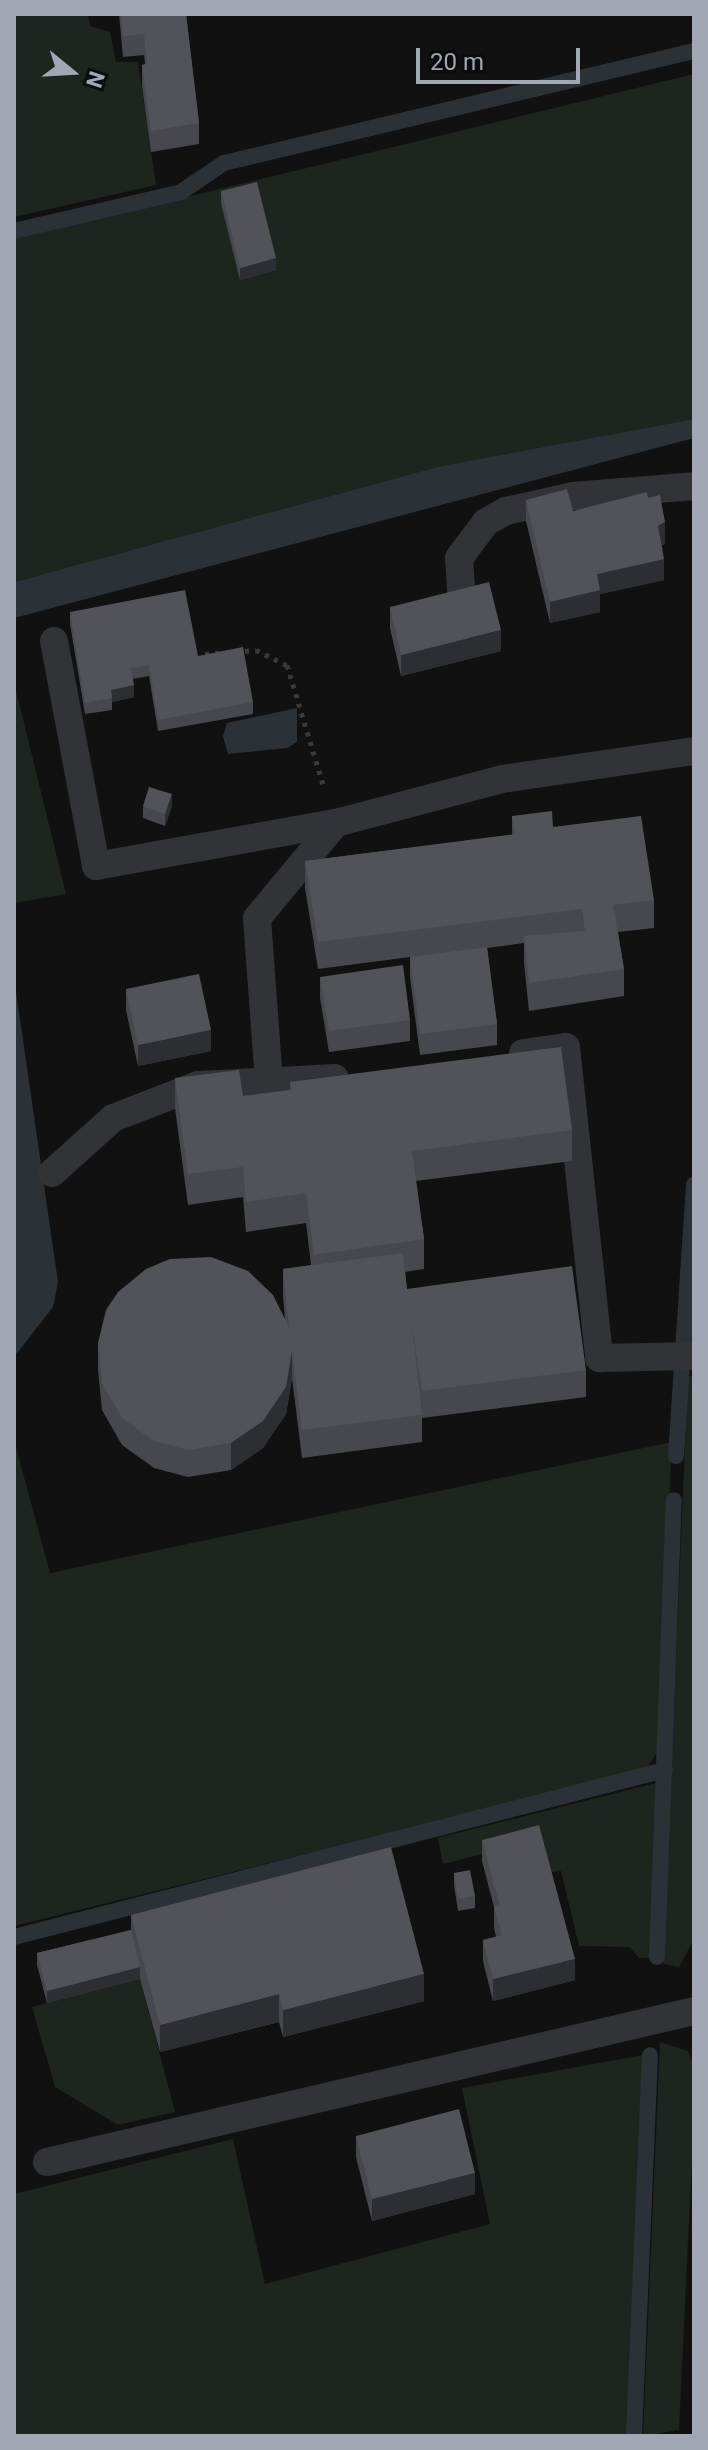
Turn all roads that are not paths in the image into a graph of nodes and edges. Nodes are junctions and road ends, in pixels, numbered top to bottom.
1 (694, 486) edge
2 (462, 603) edge
3 (54, 641) dead end
4 (690, 751) edge
5 (336, 823) junction
6 (488, 1058) edge
7 (364, 1074) edge
8 (269, 1082) junction
9 (52, 1173) dead end
10 (693, 1356) edge
11 (694, 2011) edge
12 (47, 2162) dead end

1 - 2 lane
3 - 5 lane
4 - 5 lane
5 - 8 lane
6 - 10 lane
7 - 8 lane
8 - 9 lane
11 - 12 lane

